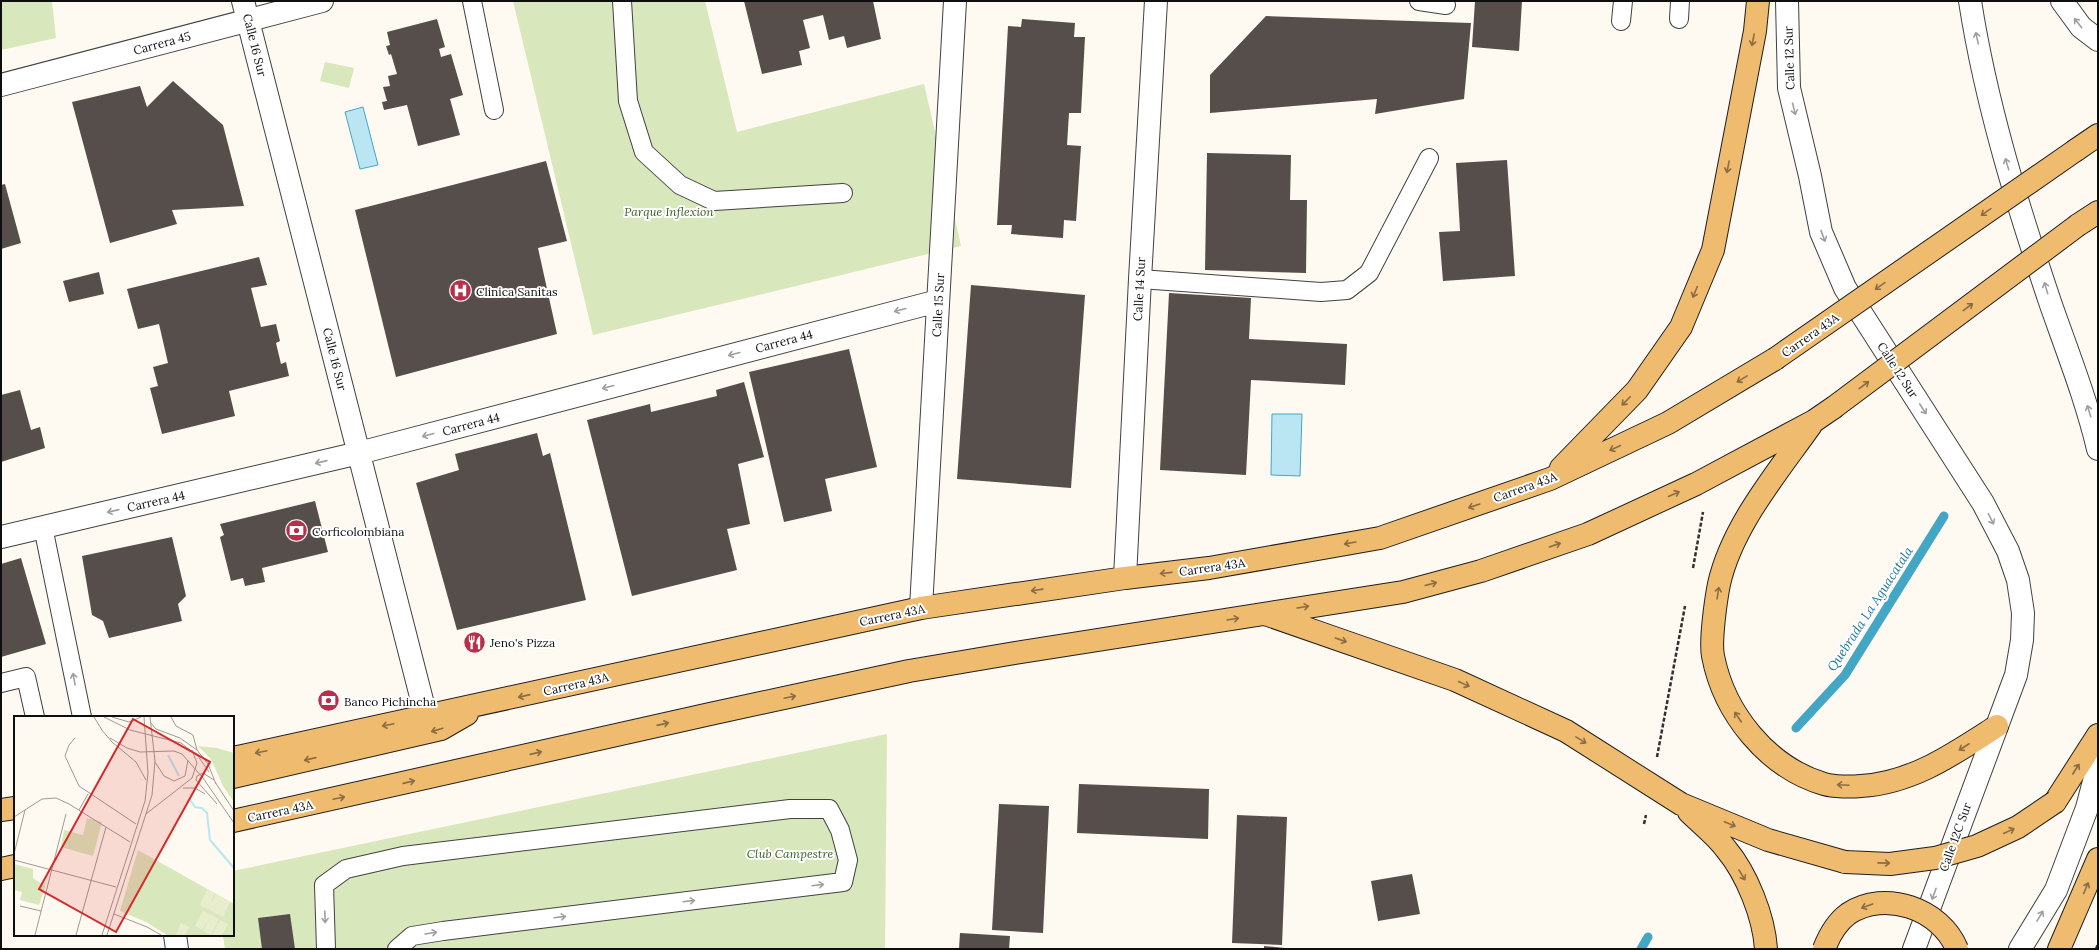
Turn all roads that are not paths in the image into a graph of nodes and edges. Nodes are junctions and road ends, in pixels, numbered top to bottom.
1 (322, 1) edge
2 (472, 1) edge
3 (622, 1) edge
4 (955, 1) edge
5 (1156, 1) edge
6 (1419, 1) edge
7 (1623, 1) edge
8 (1680, 1) edge
9 (1758, 1) edge
10 (1787, 1) edge
11 (1970, 1) edge
12 (2062, 1) edge
13 (1446, 5) dead end
14 (246, 11) edge
15 (1679, 19) dead end
16 (1621, 21) dead end
17 (2098, 40) edge
18 (1, 85) edge
19 (494, 110) dead end
20 (2098, 135) edge
21 (1429, 158) dead end
22 (843, 193) dead end
23 (2098, 212) edge
24 (1140, 279) junction
25 (938, 300) junction
26 (1814, 421) junction
27 (2098, 449) edge
28 (359, 453) junction
29 (1550, 479) junction
30 (43, 527) junction
31 (1, 537) edge
32 (1125, 578) junction
33 (921, 608) junction
34 (1265, 613) junction
35 (1, 683) edge
36 (483, 705) junction
37 (35, 716) edge
38 (82, 716) edge
39 (426, 716) junction
40 (1997, 726) junction
41 (2098, 735) edge
42 (234, 758) edge
43 (2098, 766) edge
44 (234, 777) edge
45 (1681, 804) junction
46 (14, 808) edge
47 (1, 810) edge
48 (234, 821) edge
49 (2098, 858) edge
50 (14, 866) edge
51 (1, 869) edge
52 (175, 936) edge
53 (177, 949) edge
54 (326, 949) edge
55 (397, 949) edge
56 (1766, 949) edge
57 (1824, 949) edge
58 (1914, 949) edge
59 (1958, 949) edge
60 (2020, 949) edge
61 (2059, 949) edge

1 - 14 street, Carrera 45
2 - 19 lane
3 - 22 lane
4 - 25 street, Calle 15 Sur
5 - 24 street, Calle 14 Sur
6 - 13 lane
7 - 16 lane
8 - 15 lane
9 -> 29 main road
10 -> 40 street, Calle 12 Sur
27 -> 11 street
17 -> 12 street
14 - 18 street, Carrera 45
14 - 28 street, Calle 16 Sur
20 -> 29 main road, Carrera 43A, bridge
21 - 24 lane
26 -> 23 main road, Carrera 43A, bridge
24 - 32 street, Calle 14 Sur
25 -> 28 street, Carrera 44
25 - 33 street, Calle 15 Sur
34 -> 26 main road, Carrera 43A
40 -> 26 main road
28 -> 30 street, Carrera 44
28 - 39 street, Calle 16 Sur
29 -> 32 main road, Carrera 43A
30 - 31 street, Carrera 44
38 -> 30 lane
32 -> 33 main road, Carrera 43A
33 -> 36 main road, Carrera 43A
34 -> 45 main road
48 -> 34 main road, Carrera 43A
35 - 37 lane
36 - 39 main road, Carrera 43A
36 -> 44 main road
39 -> 42 main road, Carrera 43A
40 -> 58 street, Calle 12C Sur
45 -> 41 main road, bridge
60 -> 43 street
45 -> 56 main road
46 - 47 main road
61 -> 49 main road
50 - 51 main road
52 - 53 street
55 -> 54 lane
59 -> 57 main road, bridge

